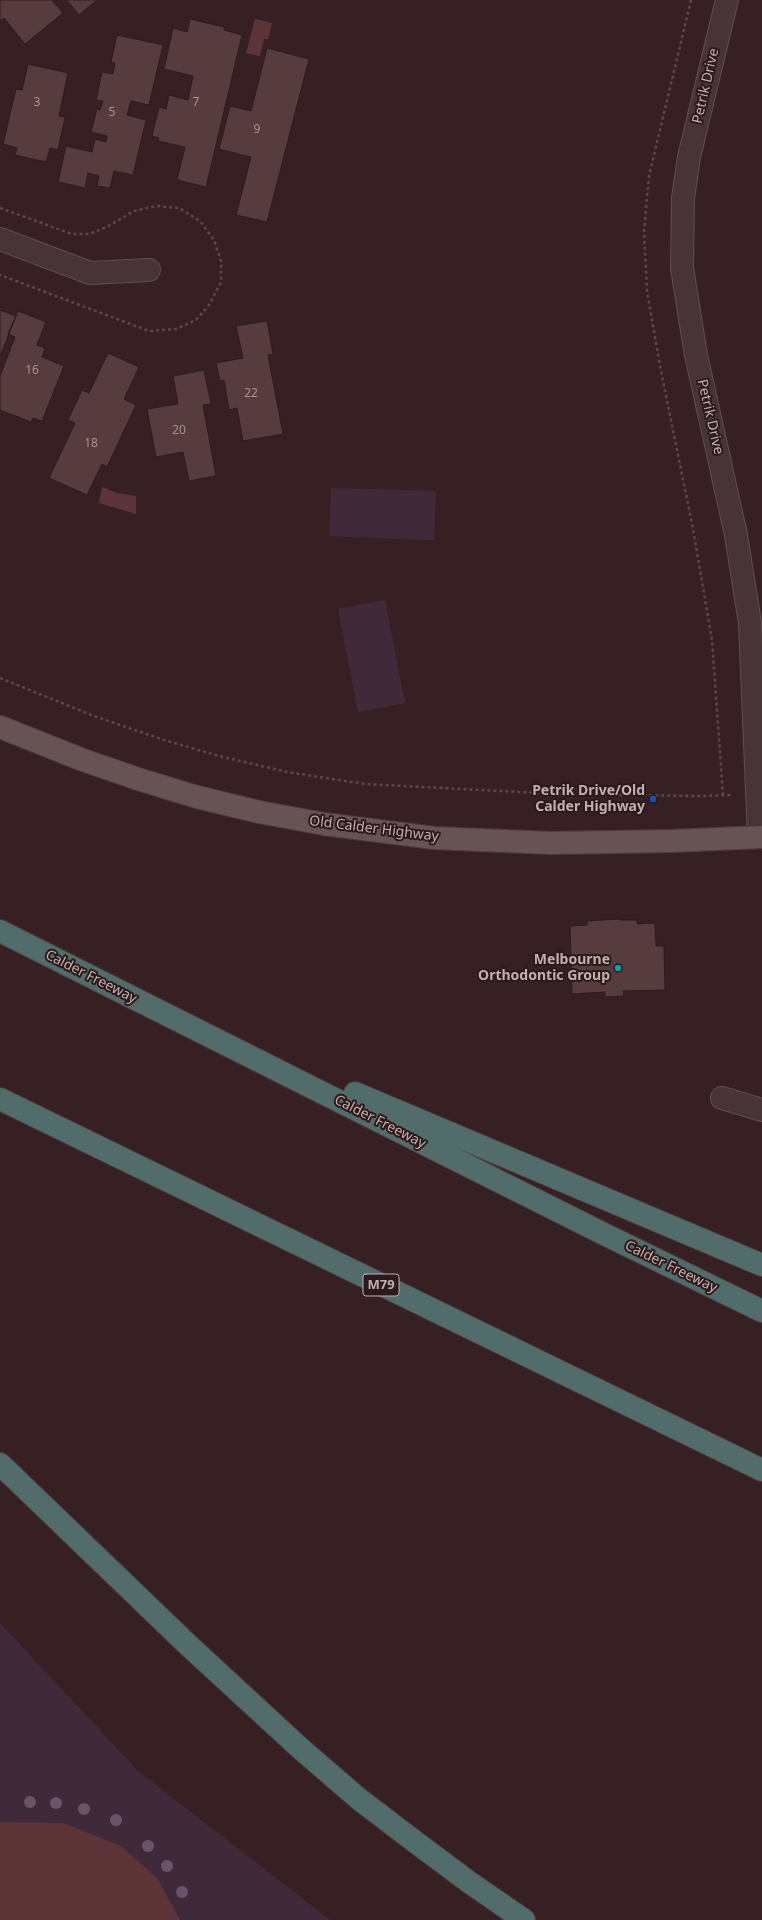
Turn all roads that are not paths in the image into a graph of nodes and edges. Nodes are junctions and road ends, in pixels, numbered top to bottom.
1 (726, 0) edge
2 (0, 239) edge
3 (149, 270) dead end
4 (0, 727) edge
5 (760, 837) edge
6 (0, 931) edge
7 (25, 943) junction
8 (722, 1098) dead end
9 (0, 1099) edge
10 (762, 1110) edge
11 (762, 1265) edge
12 (762, 1311) edge
13 (0, 1464) edge
14 (762, 1470) edge
15 (524, 1920) edge

1 - 5 street, Petrik Drive
2 - 3 street
4 - 5 main road, Old Calder Highway
6 - 7 highway, Calder Freeway
7 - 11 highway
7 - 12 highway, Calder Freeway
8 - 10 street
9 - 14 highway, M79
13 - 15 highway

